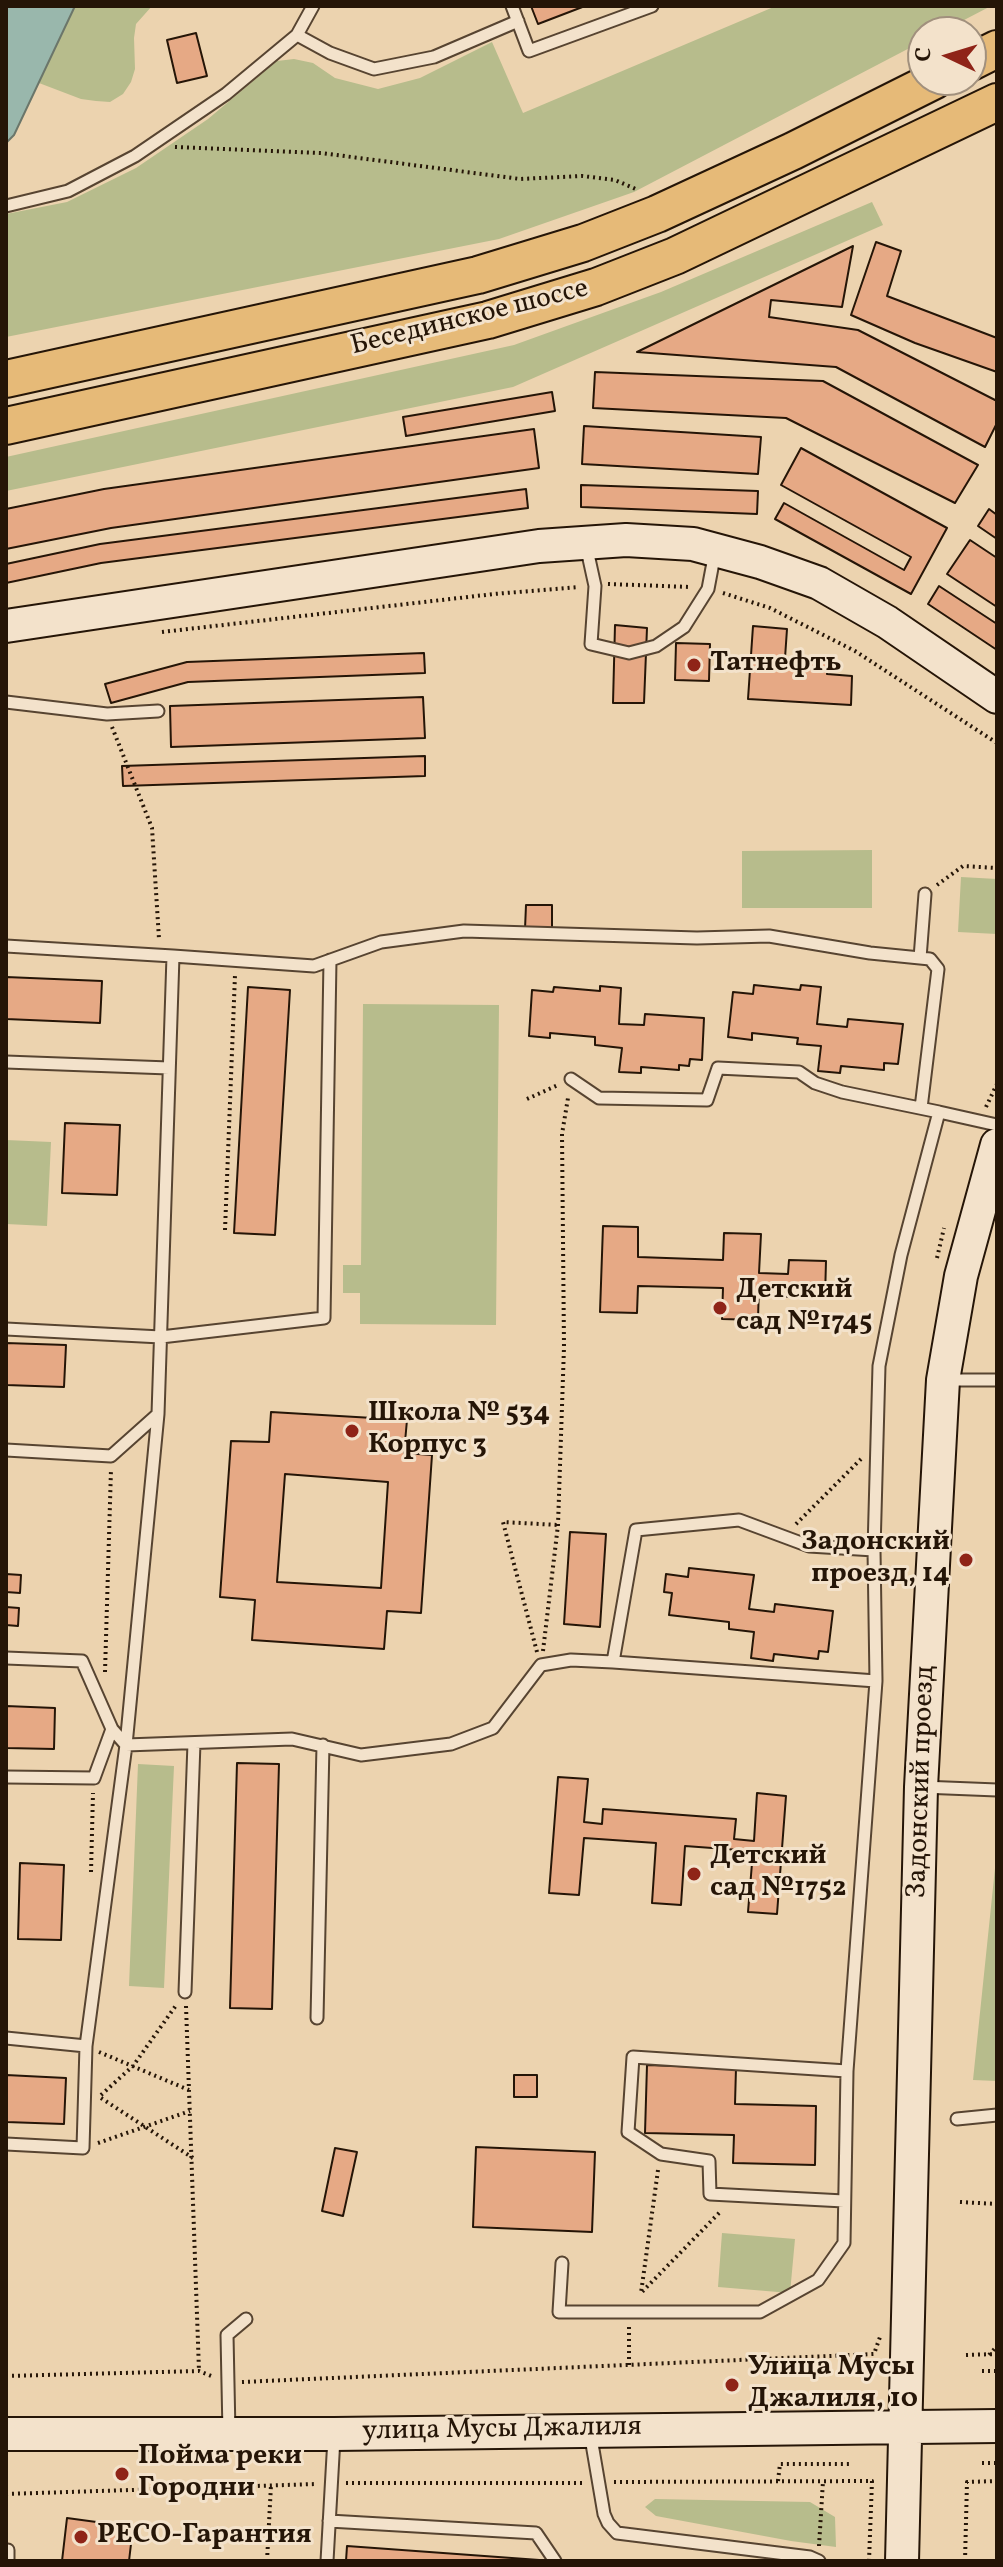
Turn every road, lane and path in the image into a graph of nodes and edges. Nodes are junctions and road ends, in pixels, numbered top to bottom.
1 (313, 6) edge
2 (512, 6) edge
3 (652, 6) edge
4 (518, 21) junction
5 (297, 35) junction
6 (907, 94) edge
7 (997, 102) edge
8 (148, 147) junction
9 (644, 192) dead end
10 (6, 206) edge
11 (6, 379) edge
12 (6, 426) edge
13 (585, 541) junction
14 (716, 549) junction
15 (595, 586) junction
16 (708, 589) junction
17 (6, 626) edge
18 (156, 632) dead end
19 (997, 697) edge
20 (6, 702) edge
21 (158, 711) dead end
22 (107, 714) junction
23 (997, 743) edge
24 (997, 868) edge
25 (925, 894) joint
26 (6, 946) edge
27 (166, 956) junction
28 (920, 958) junction
29 (330, 960) junction
30 (236, 961) junction
31 (6, 1062) edge
32 (169, 1068) junction
33 (571, 1079) junction
34 (527, 1099) dead end
35 (921, 1108) junction
36 (939, 1112) junction
37 (997, 1125) edge
38 (997, 1145) edge
39 (225, 1230) dead end
40 (6, 1329) edge
41 (161, 1337) junction
42 (943, 1380) junction
43 (997, 1380) edge
44 (158, 1414) junction
45 (876, 1444) junction
46 (6, 1450) edge
47 (111, 1456) junction
48 (558, 1525) junction
49 (783, 1537) junction
50 (874, 1550) junction
51 (6, 1658) edge
52 (613, 1662) junction
53 (541, 1665) junction
54 (876, 1681) junction
55 (104, 1711) junction
56 (112, 1729) junction
57 (194, 1743) junction
58 (126, 1745) junction
59 (323, 1745) junction
60 (6, 1777) edge
61 (921, 1787) junction
62 (997, 1790) edge
63 (185, 1992) junction
64 (317, 2018) dead end
65 (6, 2038) edge
66 (86, 2046) junction
67 (847, 2071) junction
68 (99, 2097) junction
69 (84, 2111) junction
70 (190, 2111) junction
71 (997, 2115) edge
72 (957, 2119) dead end
73 (143, 2128) junction
74 (6, 2144) edge
75 (83, 2148) junction
76 (661, 2154) junction
77 (193, 2158) junction
78 (737, 2195) junction
79 (844, 2201) junction
80 (960, 2202) dead end
81 (997, 2204) edge
82 (562, 2263) dead end
83 (629, 2312) junction
84 (246, 2319) dead end
85 (997, 2346) edge
86 (874, 2354) dead end
87 (997, 2354) edge
88 (966, 2355) dead end
89 (989, 2355) junction
90 (785, 2358) junction
91 (629, 2365) junction
92 (199, 2371) junction
93 (982, 2371) dead end
94 (997, 2371) edge
95 (850, 2373) dead end
96 (6, 2376) edge
97 (228, 2383) junction
98 (907, 2426) junction
99 (997, 2426) edge
100 (590, 2429) junction
101 (229, 2433) junction
102 (6, 2434) edge
103 (334, 2434) junction
104 (982, 2463) dead end
105 (997, 2463) edge
106 (850, 2464) dead end
107 (778, 2481) junction
108 (823, 2481) junction
109 (997, 2481) edge
110 (332, 2483) junction
111 (599, 2483) junction
112 (271, 2485) junction
113 (6, 2494) edge
114 (329, 2521) junction
115 (6, 2550) edge
116 (8, 2561) edge
117 (267, 2561) edge
118 (327, 2561) edge
119 (555, 2561) edge
120 (819, 2561) edge
121 (869, 2561) edge
122 (902, 2561) edge
123 (965, 2561) edge

1 - 5 lane
2 - 4 lane
3 - 4 lane
4 - 5 lane
5 - 8 lane
6 - 11 main road, Бесединское шоссе
7 - 12 main road, Бесединское шоссе
8 - 9 path
8 - 10 lane
13 - 14 street
13 - 15 lane
13 - 17 street
14 - 16 lane
14 - 19 street
15 - 16 path
15 - 16 lane
15 - 18 path
16 - 23 path
20 - 22 lane
21 - 22 lane
22 - 27 path
24 - 25 path
25 - 28 lane
26 - 27 lane
27 - 30 lane
27 - 32 lane
28 - 29 lane
28 - 35 lane
29 - 30 lane
29 - 41 lane
30 - 39 path
31 - 32 lane
32 - 41 lane
33 - 34 path
33 - 35 lane
33 - 48 path
35 - 36 lane
36 - 37 lane
36 - 45 lane
38 - 42 street, Задонский проезд
40 - 41 lane
41 - 44 lane
42 - 43 lane
42 - 61 street, Задонский проезд
44 - 47 lane
44 - 58 lane
45 - 49 path
45 - 50 lane
46 - 47 lane
47 - 55 path
48 - 53 path
48 - 53 path
49 - 50 lane
49 - 52 lane
50 - 54 lane
51 - 55 lane
52 - 53 lane
52 - 54 lane
53 - 59 lane
54 - 67 lane
55 - 56 lane
56 - 58 lane
56 - 60 lane
57 - 58 lane
57 - 59 lane
57 - 63 lane
58 - 66 lane
59 - 64 lane
61 - 62 lane
61 - 98 street, Задонский проезд
63 - 68 path
63 - 70 path
65 - 66 lane
66 - 69 lane
67 - 76 lane
67 - 79 lane
68 - 69 path
68 - 73 path
69 - 75 lane
70 - 73 path
70 - 77 path
71 - 72 lane
73 - 75 path
73 - 77 path
74 - 75 lane
76 - 78 lane
76 - 78 path
77 - 92 path
78 - 79 lane
79 - 83 lane
80 - 81 path
82 - 83 lane
83 - 91 path
84 - 97 lane
85 - 89 path
86 - 90 path
87 - 89 path
88 - 89 path
90 - 91 path
90 - 95 path
91 - 97 path
92 - 96 path
92 - 97 path
93 - 94 path
97 - 101 lane
98 - 99 street, улица Мусы Джалиля
98 - 100 street, улица Мусы Джалиля
98 - 122 street, Задонский проезд
100 - 103 street, улица Мусы Джалиля
100 - 111 lane
101 - 102 street, улица Мусы Джалиля
101 - 103 street, улица Мусы Джалиля
103 - 110 lane
104 - 105 path
106 - 107 path
107 - 108 path
107 - 111 path
108 - 120 path
108 - 121 path
109 - 123 path
110 - 111 path
110 - 112 path
110 - 114 lane
111 - 120 lane
112 - 113 path
112 - 117 path
114 - 118 lane
114 - 119 lane
115 - 116 lane

